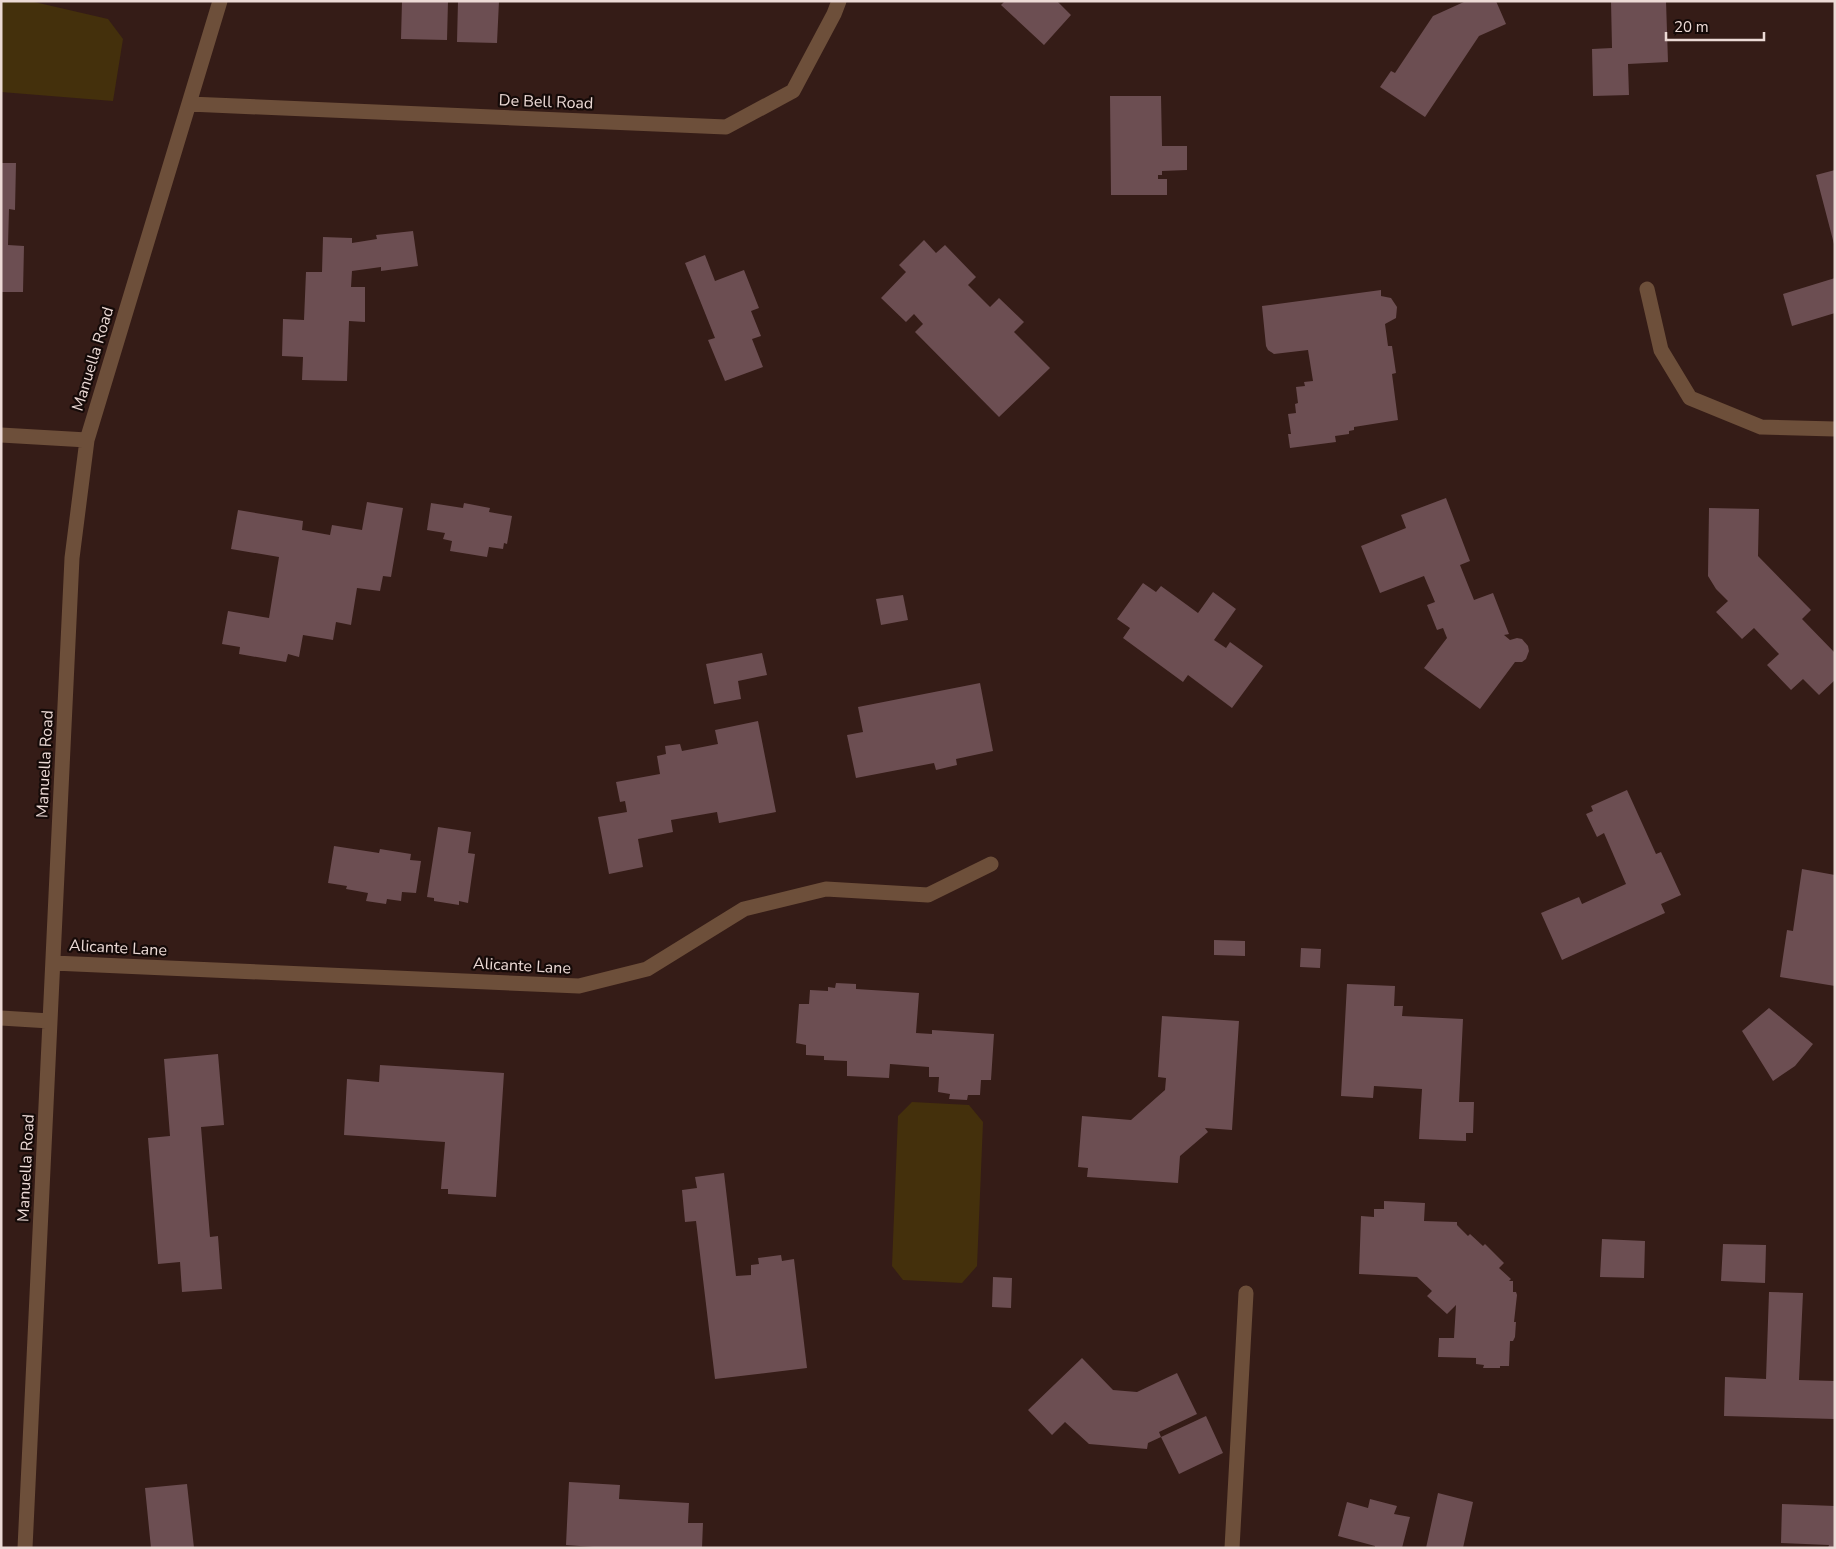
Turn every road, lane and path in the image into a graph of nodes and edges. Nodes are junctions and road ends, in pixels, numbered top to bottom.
1 (220, 1) edge
2 (839, 1) edge
3 (189, 104) junction
4 (1647, 289) dead end
5 (1835, 429) edge
6 (1, 435) edge
7 (87, 440) junction
8 (991, 864) dead end
9 (53, 963) junction
10 (1, 1018) edge
11 (50, 1021) junction
12 (1246, 1293) dead end
13 (25, 1548) edge
14 (1232, 1548) edge

1 - 3 street, Manuella Road
2 - 3 street, De Bell Road
3 - 7 street, Manuella Road
4 - 5 street
6 - 7 street
7 - 9 street, Manuella Road
8 - 9 street, Alicante Lane
9 - 11 street, Manuella Road
10 - 11 street
11 - 13 street, Manuella Road
12 - 14 street

